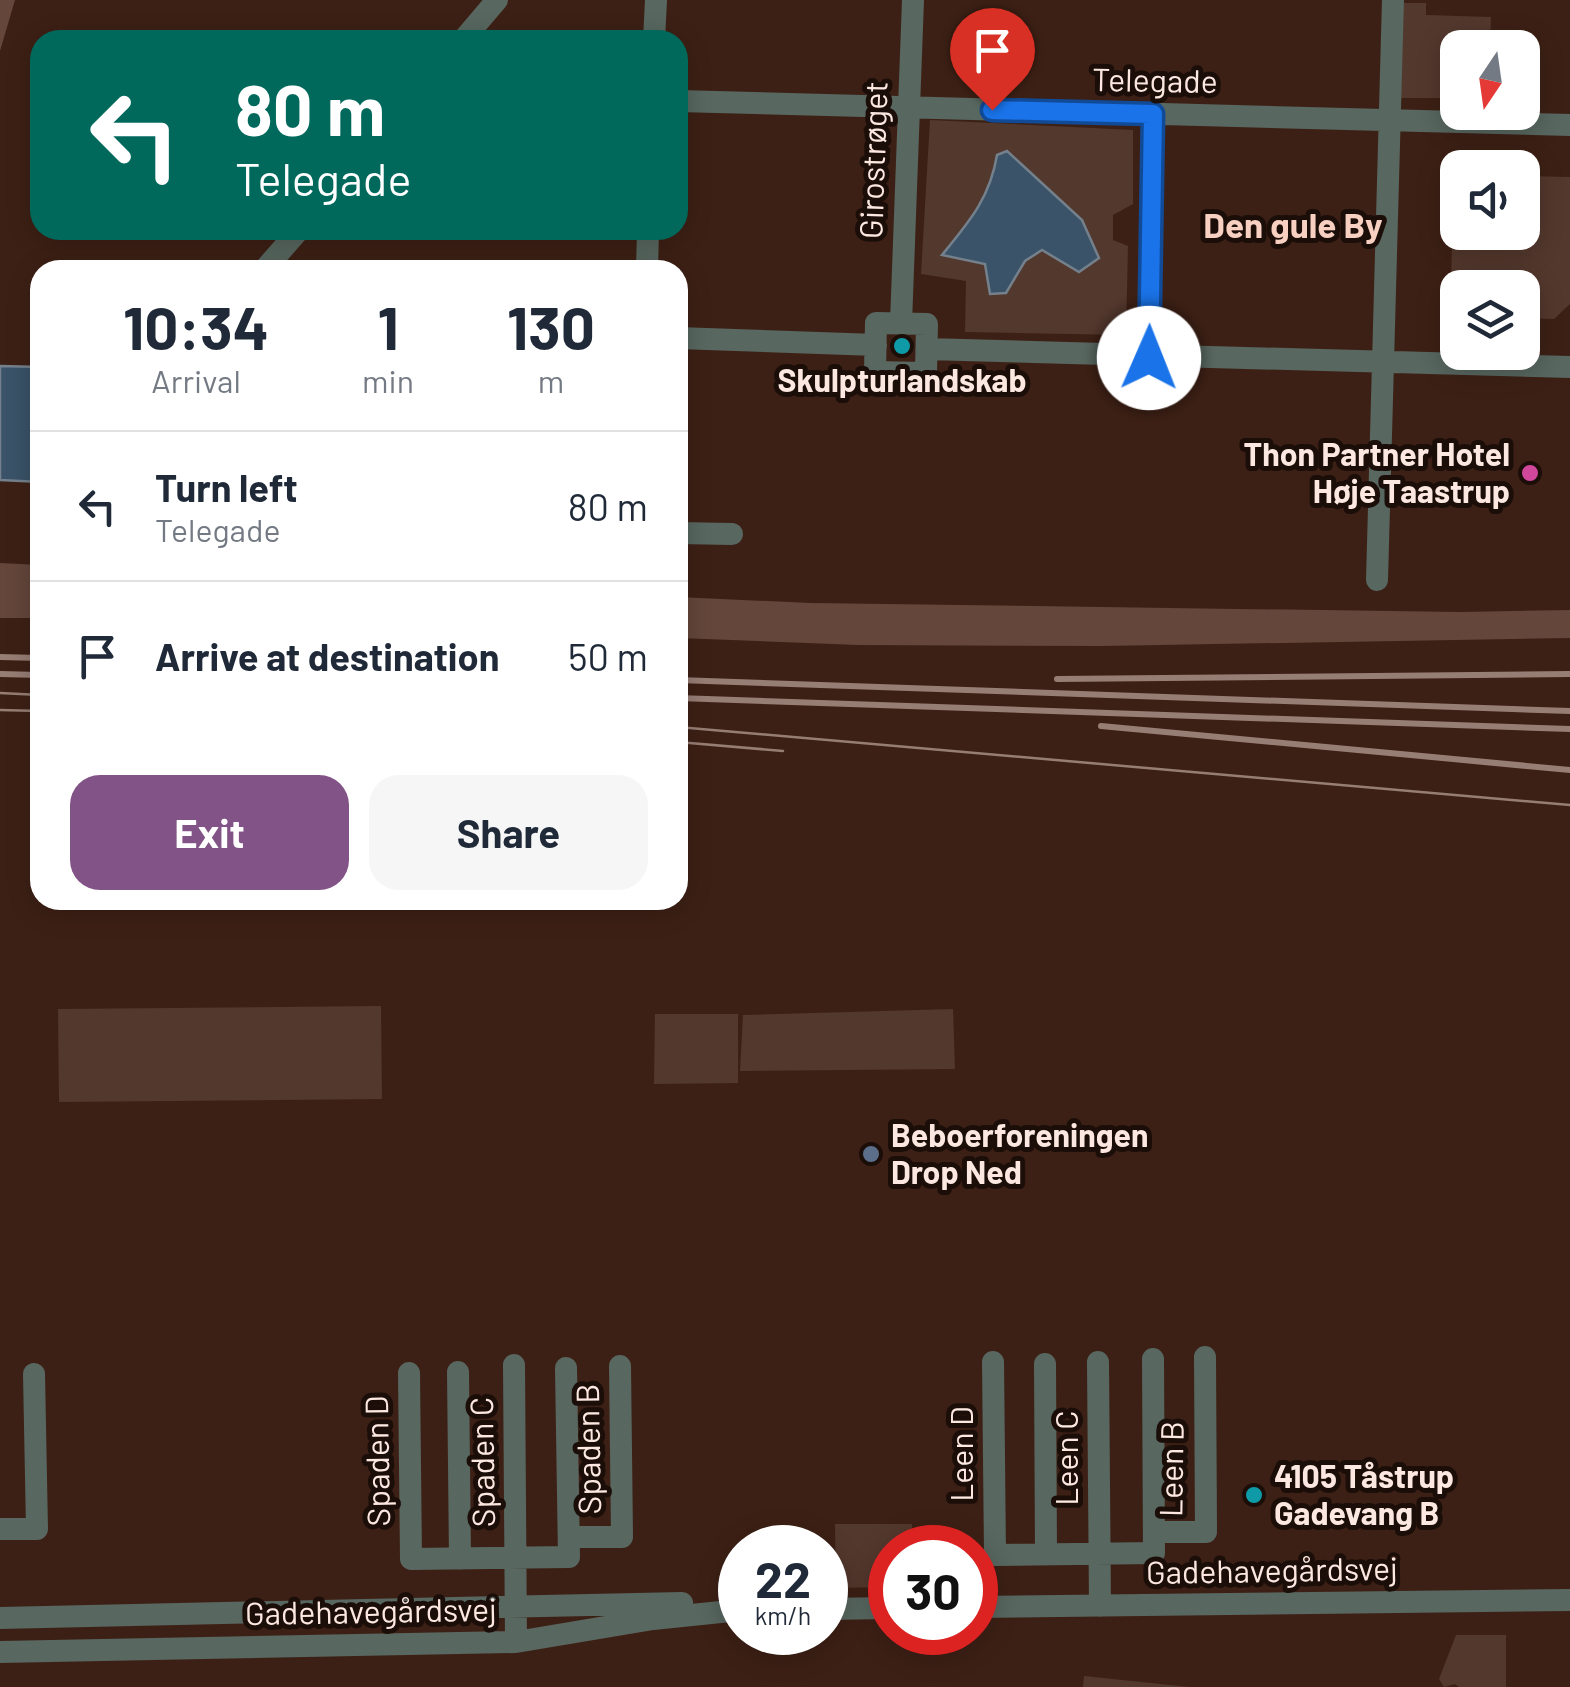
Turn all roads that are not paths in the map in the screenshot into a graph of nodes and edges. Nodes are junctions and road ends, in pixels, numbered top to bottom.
1 (497, 0) edge
2 (656, 0) edge
3 (913, 0) edge
4 (1393, 0) edge
5 (472, 30) edge
6 (654, 30) edge
7 (688, 101) edge
8 (908, 109) junction
9 (1153, 114) junction
10 (1389, 119) junction
11 (1570, 125) edge
12 (290, 240) edge
13 (273, 260) edge
14 (901, 323) junction
15 (688, 338) edge
16 (876, 345) junction
17 (927, 349) junction
18 (1149, 358) junction
19 (1383, 364) junction
20 (1570, 367) edge
21 (688, 533) edge
22 (732, 534) dead end
23 (1377, 580) dead end
24 (1205, 1357) dead end
25 (1152, 1359) dead end
26 (994, 1362) dead end
27 (1098, 1362) dead end
28 (514, 1364) dead end
29 (1045, 1364) dead end
30 (620, 1366) dead end
31 (566, 1368) dead end
32 (458, 1372) dead end
33 (409, 1373) dead end
34 (34, 1374) dead end
35 (0, 1530) edge
36 (1154, 1532) junction
37 (569, 1538) junction
38 (1046, 1554) junction
39 (1100, 1554) junction
40 (518, 1558) junction
41 (460, 1559) junction
42 (1570, 1600) edge
43 (517, 1605) junction
44 (1100, 1606) junction
45 (998, 1607) edge
46 (718, 1608) edge
47 (718, 1611) edge
48 (0, 1618) edge
49 (516, 1642) junction
50 (0, 1652) edge

1 - 5 street
2 - 6 street
3 - 8 street, Girostrøget
4 - 10 street
7 - 8 street, Telegade
8 - 9 street, Telegade
8 - 14 street, Girostrøget
9 - 10 street, Telegade
9 - 18 street
10 - 11 street, Telegade
10 - 19 street
12 - 13 street
14 - 16 street
14 - 17 street
15 - 16 street
16 - 17 street
17 - 18 street
18 - 19 street
19 - 20 street
19 - 23 street
21 - 22 street
24 - 36 street, Leen B
25 - 36 street, Leen B
26 - 38 street, Leen D
27 - 39 street, Leen C
28 - 40 street, Spaden C
29 - 38 street
30 - 37 street, Spaden B
31 - 37 street, Spaden B
32 - 41 street
33 - 41 street, Spaden D
34 - 35 street
36 - 39 street, Leen B
37 - 40 street, Spaden B
38 - 39 street, Leen D
39 - 44 street, Leen C
40 - 41 street, Spaden D
40 - 43 street, Spaden C
42 - 44 street, Gadehavegårdsvej
43 - 46 street, Gadehavegårdsvej
43 - 48 street, Gadehavegårdsvej
43 - 49 street, Spaden C
44 - 45 street, Gadehavegårdsvej
47 - 49 street, Gadehavegårdsvej
49 - 50 street, Gadehavegårdsvej

